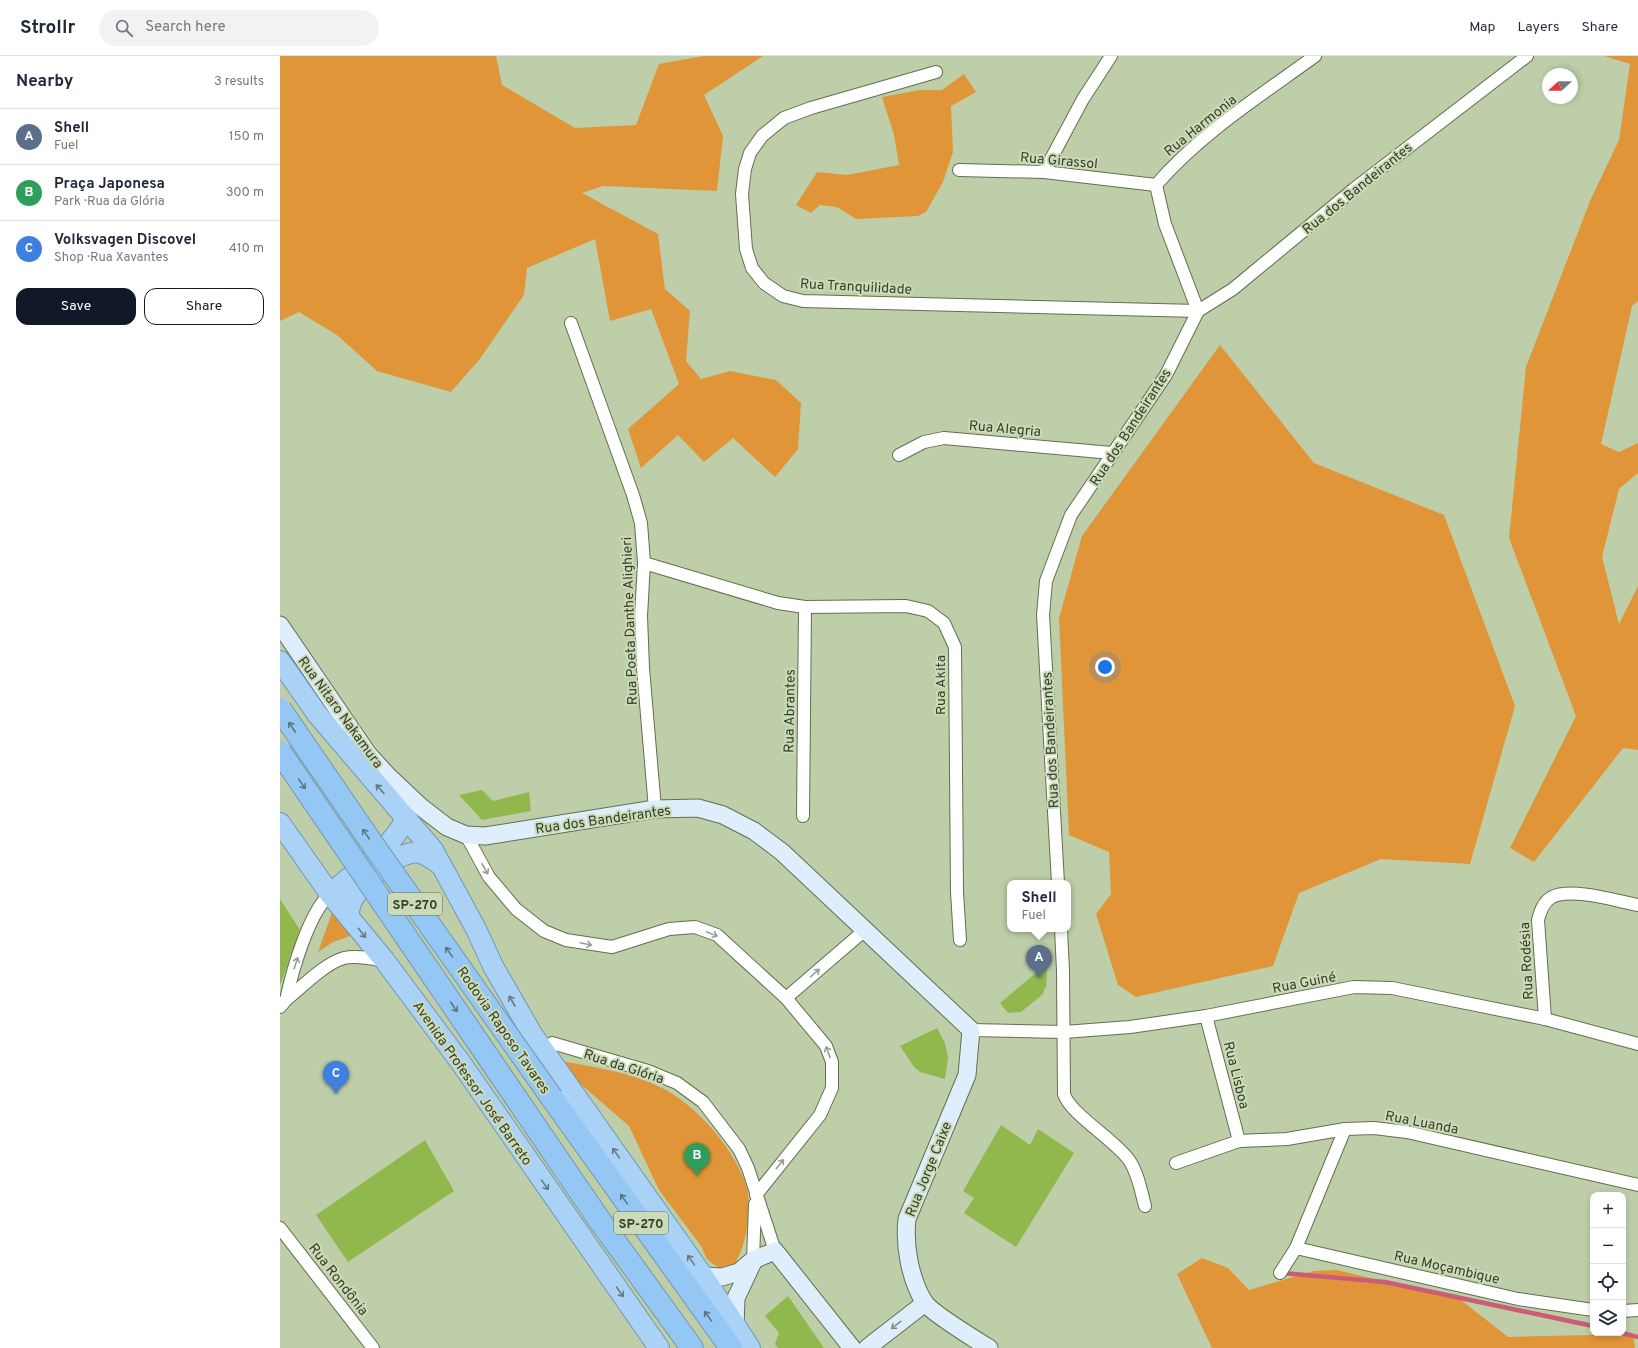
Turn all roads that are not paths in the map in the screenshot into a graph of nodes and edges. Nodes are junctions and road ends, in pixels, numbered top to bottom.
1 (1111, 56) edge
2 (1315, 56) edge
3 (1527, 56) edge
4 (936, 72) dead end
5 (959, 170) dead end
6 (1044, 172) junction
7 (1156, 185) junction
8 (1198, 311) junction
9 (571, 323) dead end
10 (1112, 453) junction
11 (900, 455) dead end
12 (644, 562) junction
13 (805, 608) junction
14 (280, 625) edge
15 (280, 661) edge
16 (280, 709) edge
17 (280, 752) edge
18 (655, 809) junction
19 (803, 816) dead end
20 (406, 818) junction
21 (280, 823) edge
22 (466, 835) junction
23 (443, 866) junction
24 (313, 872) junction
25 (352, 874) junction
26 (1058, 880) edge
27 (330, 894) junction
28 (1638, 905) edge
29 (348, 916) junction
30 (865, 930) junction
31 (1061, 932) edge
32 (960, 940) dead end
33 (385, 961) junction
34 (786, 998) junction
35 (283, 1004) edge
36 (1206, 1016) junction
37 (1545, 1019) junction
38 (971, 1030) junction
39 (1064, 1032) junction
40 (552, 1043) dead end
41 (1638, 1044) edge
42 (1345, 1129) junction
43 (1239, 1141) junction
44 (1176, 1163) dead end
45 (1638, 1185) edge
46 (756, 1195) junction
47 (1145, 1206) dead end
48 (280, 1228) edge
49 (1296, 1248) junction
50 (775, 1251) junction
51 (753, 1260) junction
52 (1280, 1273) dead end
53 (703, 1276) junction
54 (925, 1303) junction
55 (1590, 1310) edge
56 (1638, 1310) edge
57 (1626, 1311) edge
58 (733, 1338) edge
59 (366, 1345) edge
60 (660, 1348) edge
61 (692, 1348) edge
62 (750, 1348) edge
63 (852, 1348) edge
64 (866, 1348) edge
65 (989, 1348) edge

1 - 6 street
2 - 7 street, Rua Harmonia
3 - 8 street, Rua dos Bandeirantes
4 - 8 street, Rua Tranquilidade
5 - 6 street, Rua Girassol
6 - 7 street, Rua Girassol
7 - 8 street
8 - 10 street, Rua dos Bandeirantes
9 - 12 street, Rua Poeta Danthe Alighieri
10 - 11 street, Rua Alegria
10 - 26 street, Rua dos Bandeirantes
12 - 13 street, Rua Akita
12 - 18 street, Rua Poeta Danthe Alighieri
13 - 19 street, Rua Abrantes
13 - 32 street, Rua Akita
14 - 22 main road, Rua Nitaro Nakamura
20 -> 15 highway
58 -> 16 highway, Rodovia Raposo Tavares / SP-270, bridge
17 -> 61 highway, Rodovia Raposo Tavares / SP-270, bridge
18 - 22 main road, Rua dos Bandeirantes
18 - 30 main road, Rua dos Bandeirantes
20 - 23 highway
20 - 25 highway
21 - 24 highway, Avenida Professor José Barreto
22 -> 34 street
23 - 29 highway
53 -> 23 highway
24 - 25 highway
24 - 27 highway, Avenida Professor José Barreto
25 - 27 highway
27 - 29 highway, Avenida Professor José Barreto
35 -> 27 street
28 - 37 street, Rua Rodésia
29 -> 33 highway, Avenida Professor José Barreto
34 -> 30 street
30 - 38 main road, Rua dos Bandeirantes
31 - 39 street
33 - 35 street
33 -> 60 highway, Avenida Professor José Barreto
46 -> 34 street
36 - 37 street, Rua Guiné
36 - 39 street, Rua Guiné
36 - 43 street, Rua Lisboa
37 - 41 street, Rua Guiné
38 - 39 street, Rua Guiné
38 - 54 main road, Rua Jorge Caixe
39 - 47 street
40 - 46 street, Rua da Glória
42 - 43 street, Rua Luanda
42 - 45 street, Rua Luanda
42 - 49 street
43 - 44 street, Rua Luanda
46 - 50 street, Rua da Glória
46 - 51 street
48 - 59 street, Rua Rondônia
49 - 52 street
49 - 55 street, Rua Moçambique
50 - 51 main road
50 - 63 main road
51 - 53 main road
51 - 58 main road
53 - 58 highway
54 -> 64 main road
54 - 65 main road
56 - 57 street
58 - 62 highway

